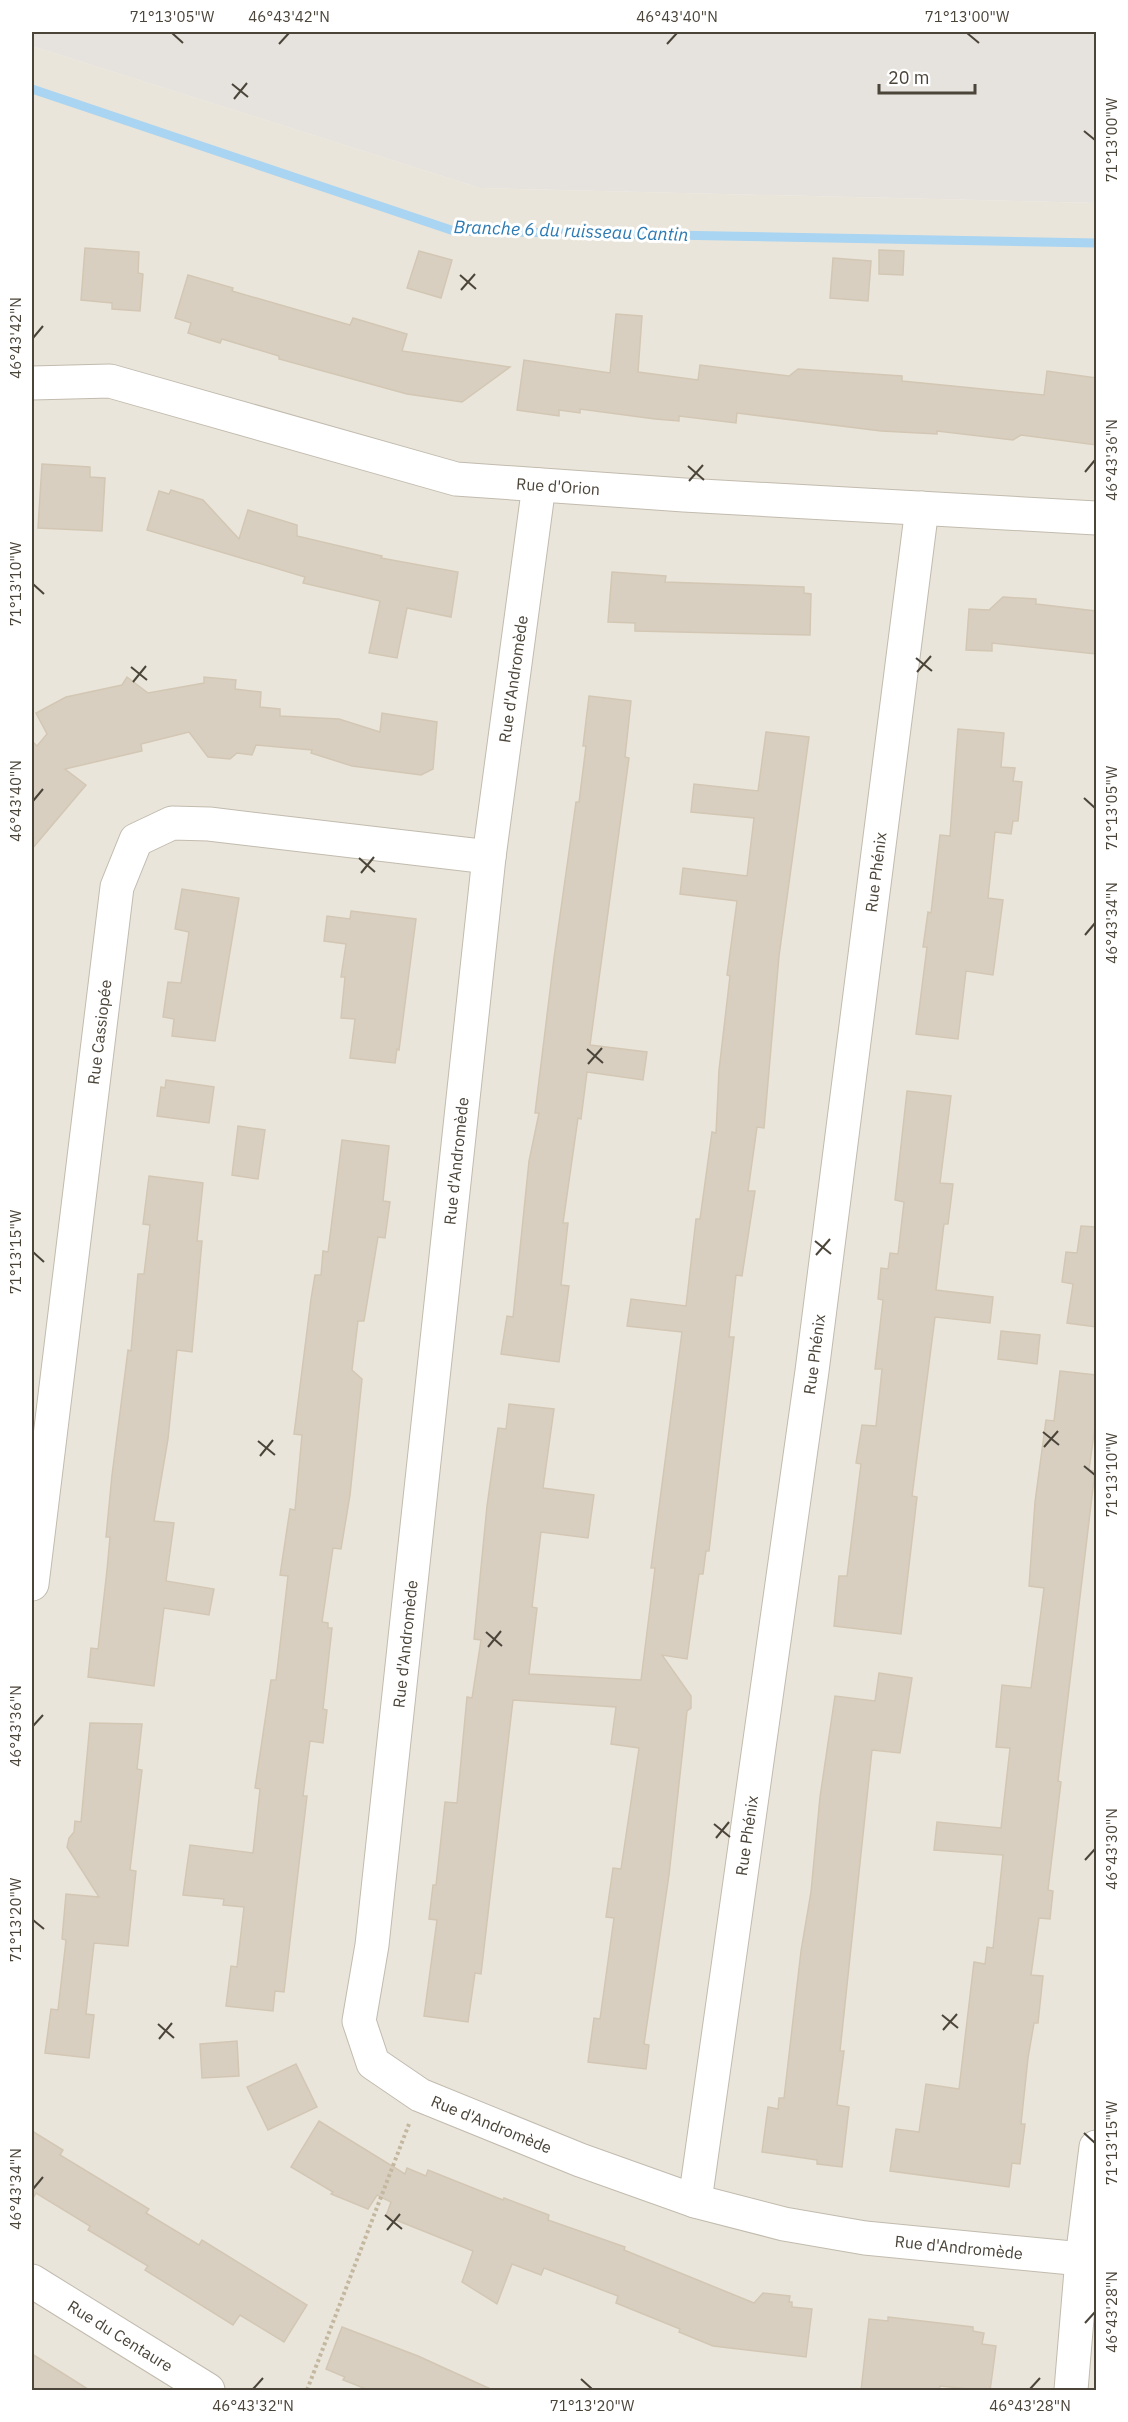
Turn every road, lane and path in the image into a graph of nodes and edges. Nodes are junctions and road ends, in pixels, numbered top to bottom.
1 (32, 383) edge
2 (539, 485) junction
3 (922, 508) junction
4 (1096, 518) edge
5 (489, 857) junction
6 (32, 1584) edge
7 (420, 2095) junction
8 (1096, 2147) edge
9 (695, 2200) junction
10 (1082, 2259) junction
11 (32, 2281) edge
12 (208, 2391) edge
13 (307, 2391) edge
14 (1071, 2391) edge

1 - 2 street, Rue d'Orion
2 - 3 street, Rue d'Orion
2 - 5 street, Rue d'Andromède
3 - 4 street, Rue d'Orion
3 - 9 street, Rue Phénix
5 - 6 street, Rue Cassiopée
5 - 7 street, Rue d'Andromède
7 - 9 street, Rue d'Andromède
7 - 13 path
8 - 10 street
9 - 10 street, Rue d'Andromède
10 - 14 street
11 - 12 street, Rue du Centaure

